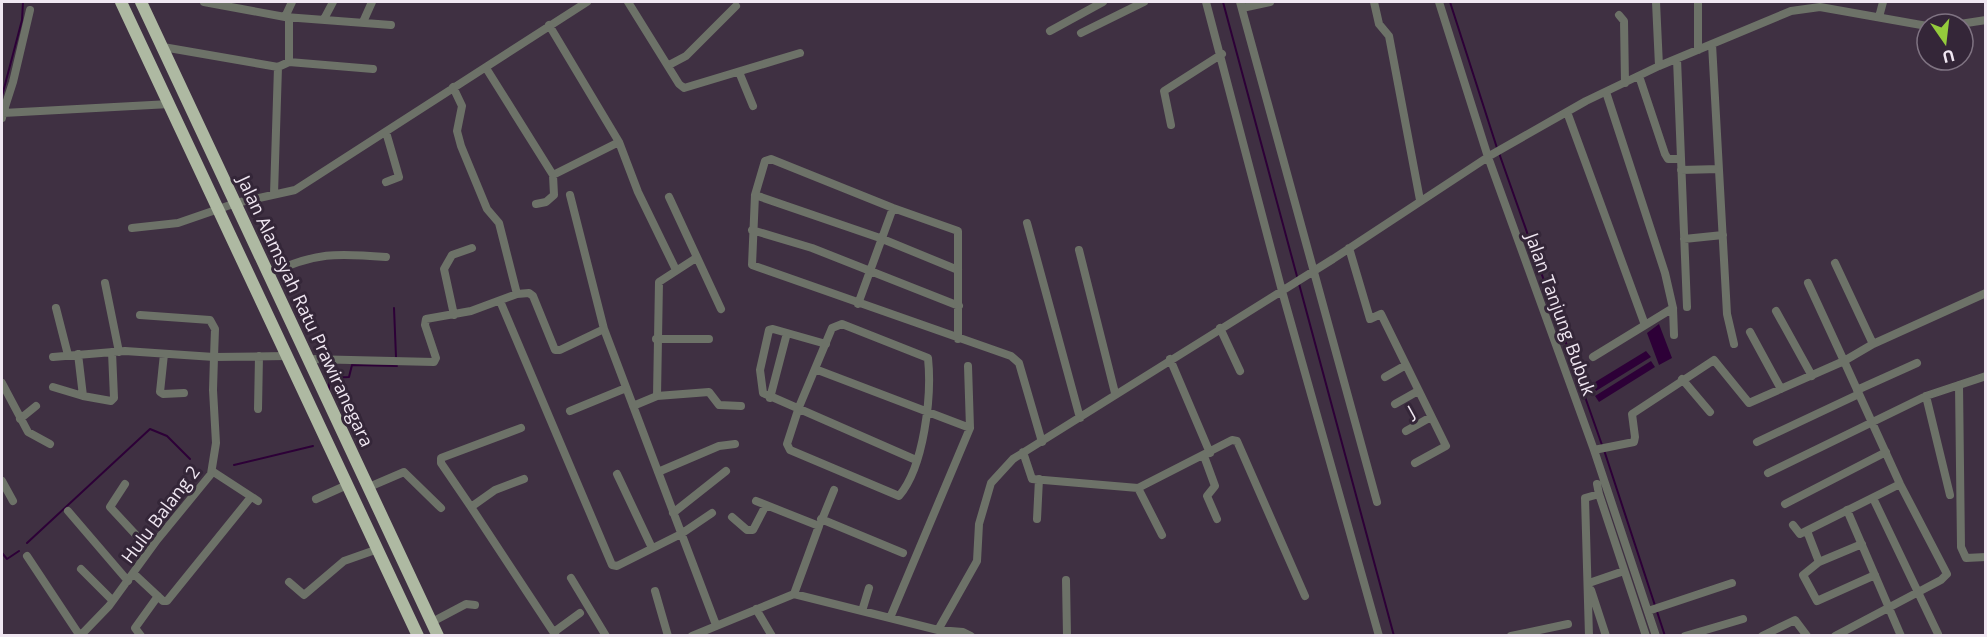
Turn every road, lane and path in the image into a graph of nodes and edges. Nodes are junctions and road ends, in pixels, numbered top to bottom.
1 (121, 2) edge
2 (141, 2) edge
3 (204, 2) edge
4 (292, 2) edge
5 (333, 2) edge
6 (372, 2) edge
7 (587, 2) edge
8 (628, 2) edge
9 (1103, 2) edge
10 (1144, 2) edge
11 (1206, 2) edge
12 (1270, 2) edge
13 (1374, 2) edge
14 (1439, 2) edge
15 (1656, 2) edge
16 (1698, 2) edge
17 (1791, 2) edge
18 (1882, 2) edge
19 (240, 4) edge
20 (575, 4) edge
21 (1241, 5) edge
22 (736, 6) dead end
23 (30, 10) dead end
24 (1791, 11) junction
25 (1619, 15) dead end
26 (287, 17) junction
27 (1879, 18) junction
28 (324, 20) junction
29 (363, 22) junction
30 (1915, 24) edge
31 (391, 25) dead end
32 (549, 25) junction
33 (1050, 31) dead end
34 (1081, 33) dead end
35 (1712, 44) junction
36 (163, 47) junction
37 (1698, 50) junction
38 (800, 53) dead end
39 (1222, 54) junction
40 (1677, 59) junction
41 (288, 62) junction
42 (669, 65) junction
43 (1659, 66) junction
44 (278, 67) junction
45 (486, 68) junction
46 (374, 69) dead end
47 (739, 72) junction
48 (1639, 76) junction
49 (1625, 83) junction
50 (453, 87) junction
51 (1606, 92) junction
52 (170, 104) junction
53 (753, 106) dead end
54 (1567, 112) junction
55 (2, 115) edge
56 (1171, 125) dead end
57 (386, 132) junction
58 (619, 142) junction
59 (1490, 156) junction
60 (1681, 159) junction
61 (1719, 169) junction
62 (1681, 170) junction
63 (553, 175) junction
64 (386, 182) dead end
65 (273, 194) junction
66 (570, 195) dead end
67 (755, 195) junction
68 (669, 197) dead end
69 (1420, 200) junction
70 (236, 203) junction
71 (536, 204) dead end
72 (893, 208) junction
73 (218, 209) junction
74 (1027, 224) dead end
75 (132, 228) dead end
76 (753, 230) junction
77 (1723, 235) junction
78 (880, 238) junction
79 (1684, 239) junction
80 (472, 248) dead end
81 (1349, 248) junction
82 (1079, 250) dead end
83 (386, 257) dead end
84 (696, 258) junction
85 (1835, 263) dead end
86 (676, 270) junction
87 (868, 270) junction
88 (958, 270) junction
89 (1311, 272) junction
90 (269, 274) junction
91 (105, 283) dead end
92 (1808, 283) dead end
93 (1285, 289) junction
94 (1986, 293) edge
95 (517, 294) junction
96 (500, 301) junction
97 (858, 304) junction
98 (959, 306) junction
99 (1687, 307) dead end
100 (56, 308) dead end
101 (1672, 308) junction
102 (720, 309) dead end
103 (1776, 311) dead end
104 (140, 315) dead end
105 (454, 315) junction
106 (1645, 325) junction
107 (1220, 328) junction
108 (604, 329) junction
109 (1750, 332) dead end
110 (787, 333) junction
111 (1674, 335) dead end
112 (656, 339) junction
113 (709, 339) dead end
114 (958, 339) junction
115 (826, 344) junction
116 (1734, 344) dead end
117 (1873, 344) junction
118 (115, 352) junction
119 (78, 354) junction
120 (164, 354) junction
121 (68, 355) junction
122 (259, 356) junction
123 (286, 356) junction
124 (53, 357) dead end
125 (214, 357) junction
126 (1593, 357) dead end
127 (309, 359) junction
128 (1170, 359) junction
129 (1844, 361) junction
130 (1917, 363) dead end
131 (969, 366) dead end
132 (1406, 366) junction
133 (815, 369) junction
134 (1240, 371) dead end
135 (1812, 376) junction
136 (1986, 376) edge
137 (1385, 377) dead end
138 (1682, 379) junction
139 (1959, 385) junction
140 (53, 387) dead end
141 (3, 388) edge
142 (626, 388) junction
143 (1781, 389) junction
144 (1418, 391) junction
145 (1858, 392) junction
146 (184, 393) dead end
147 (1115, 393) junction
148 (83, 396) junction
149 (657, 396) junction
150 (1926, 396) junction
151 (770, 398) junction
152 (1395, 404) dead end
153 (36, 406) dead end
154 (633, 406) junction
155 (741, 406) dead end
156 (799, 407) junction
157 (258, 409) dead end
158 (570, 411) dead end
159 (1710, 412) dead end
160 (929, 413) junction
161 (1431, 417) junction
162 (1080, 418) junction
163 (20, 419) junction
164 (1872, 423) junction
165 (521, 428) dead end
166 (970, 428) junction
167 (1406, 431) dead end
168 (1757, 441) dead end
169 (1042, 442) junction
170 (50, 444) dead end
171 (735, 444) dead end
172 (1598, 449) junction
173 (1023, 452) junction
174 (1886, 452) junction
175 (1207, 454) junction
176 (916, 460) junction
177 (1415, 463) dead end
178 (213, 469) junction
179 (726, 471) dead end
180 (658, 472) junction
181 (1768, 473) dead end
182 (617, 474) dead end
183 (524, 479) dead end
184 (1039, 479) junction
185 (2, 481) edge
186 (125, 484) dead end
187 (1900, 484) junction
188 (347, 485) junction
189 (369, 487) junction
190 (1138, 488) junction
191 (1600, 488) junction
192 (834, 490) dead end
193 (1950, 495) dead end
194 (1873, 498) junction
195 (316, 499) dead end
196 (13, 501) dead end
197 (756, 501) dead end
198 (1377, 502) dead end
199 (1785, 504) dead end
200 (766, 505) junction
201 (471, 507) junction
202 (441, 508) dead end
203 (1848, 510) junction
204 (68, 511) dead end
205 (673, 513) junction
206 (712, 513) dead end
207 (732, 517) dead end
208 (1037, 519) dead end
209 (1217, 519) dead end
210 (820, 523) junction
211 (1793, 525) dead end
212 (1807, 531) junction
213 (681, 534) junction
214 (1162, 535) dead end
215 (1862, 544) junction
216 (652, 548) junction
217 (149, 549) junction
218 (378, 549) junction
219 (903, 553) dead end
220 (27, 556) dead end
221 (1986, 557) edge
222 (1819, 562) junction
223 (81, 569) dead end
224 (1634, 571) junction
225 (134, 573) junction
226 (1625, 573) junction
227 (1875, 575) junction
228 (571, 578) dead end
229 (1066, 580) dead end
230 (128, 581) junction
231 (289, 582) dead end
232 (1589, 583) junction
233 (1732, 583) dead end
234 (869, 588) dead end
235 (655, 591) dead end
236 (1919, 591) junction
237 (794, 594) junction
238 (158, 596) junction
239 (1305, 596) dead end
240 (112, 600) junction
241 (475, 606) dead end
242 (1888, 607) junction
243 (756, 609) junction
244 (1650, 610) junction
245 (862, 611) junction
246 (580, 613) dead end
247 (890, 618) junction
248 (1743, 619) dead end
249 (432, 622) junction
250 (1568, 624) dead end
251 (716, 625) junction
252 (938, 630) junction
253 (706, 633) edge
254 (555, 634) edge
255 (962, 634) edge
256 (1522, 634) edge
257 (1938, 634) dead end
258 (80, 636) edge
259 (141, 636) edge
260 (418, 636) edge
261 (438, 636) edge
262 (606, 636) edge
263 (669, 636) edge
264 (692, 636) edge
265 (772, 636) edge
266 (971, 636) edge
267 (1067, 636) edge
268 (1379, 636) edge
269 (1511, 636) edge
270 (1589, 636) edge
271 (1606, 636) edge
272 (1647, 636) edge
273 (1656, 636) edge
274 (1685, 636) edge
275 (1762, 636) edge
276 (1807, 636) edge
277 (1835, 636) edge
278 (1901, 636) edge

1 - 52 highway, Jalan Alamsyah Ratu Prawiranegara
2 - 36 highway, Jalan Alamsyah Ratu Prawiranegara
3 - 19 street
4 - 26 street
5 - 28 street
6 - 29 street
7 - 20 street
8 - 42 street
9 - 33 street
10 - 34 street
11 - 39 street
12 - 21 street
13 - 69 street
14 - 59 street, Jalan Tanjung Bubuk
15 - 43 street
16 - 37 street
17 - 24 street
18 - 27 street
19 - 26 street
20 - 32 street
21 - 89 street
22 - 42 street
23 - 55 street
24 - 27 street
24 - 35 street
25 - 49 street
26 - 28 street
26 - 41 street
27 - 30 street
28 - 29 street
29 - 31 street
32 - 45 street
32 - 58 street
35 - 37 street
35 - 61 street
36 - 44 street
36 - 70 highway, Jalan Alamsyah Ratu Prawiranegara
37 - 40 street
38 - 47 street
39 - 56 street
39 - 93 street
40 - 43 street
40 - 60 street
41 - 44 street
41 - 46 street
42 - 47 street
43 - 48 street
44 - 65 street
45 - 50 street
45 - 63 street
47 - 53 street
48 - 49 street
48 - 60 street
49 - 51 street
50 - 57 street
50 - 95 street
51 - 54 street
51 - 101 street
52 - 55 street
52 - 73 highway, Jalan Alamsyah Ratu Prawiranegara
54 - 59 street
54 - 106 street
57 - 64 street
57 - 65 street
58 - 63 street
58 - 86 street
59 - 69 street
59 - 172 street, Jalan Tanjung Bubuk
60 - 62 street
61 - 62 street
61 - 77 street
62 - 79 street
63 - 71 street
65 - 70 street
66 - 108 street
67 - 72 street
67 - 76 street
67 - 78 street
68 - 84 street
69 - 81 street
70 - 73 street
70 - 90 highway, Jalan Alamsyah Ratu Prawiranegara
72 - 78 street
72 - 88 street
73 - 75 street
73 - 123 highway, Jalan Alamsyah Ratu Prawiranegara
74 - 162 street
76 - 87 street
76 - 97 street
77 - 79 street
77 - 116 street
78 - 87 street
78 - 88 street
79 - 99 street
80 - 105 street
81 - 89 street
81 - 132 street
82 - 147 street
83 - 90 street
84 - 86 street
84 - 102 street
85 - 117 street
86 - 112 street
87 - 97 street
87 - 98 street
88 - 98 street
89 - 93 street
89 - 198 street
90 - 127 highway, Jalan Alamsyah Ratu Prawiranegara
91 - 118 street
92 - 129 street
93 - 107 street
93 - 268 street
94 - 117 street
95 - 96 street
95 - 108 street
96 - 105 street
96 - 216 street
97 - 114 street
98 - 114 street
100 - 121 street
101 - 106 street
101 - 111 street
103 - 135 street
104 - 125 street, Hulu Balang 2
105 - 127 street
106 - 126 street
107 - 128 street
107 - 134 street
108 - 142 street
109 - 143 street
110 - 115 street
110 - 151 street
110 - 151 street
112 - 113 street
112 - 149 street
114 - 169 street
115 - 133 street
115 - 160 street
117 - 129 street
118 - 119 street
118 - 120 street
118 - 148 street
119 - 121 street
119 - 148 street
120 - 125 street
120 - 146 street
121 - 124 street
122 - 123 street
122 - 125 street
122 - 157 street
123 - 188 highway, Jalan Alamsyah Ratu Prawiranegara
125 - 178 street, Hulu Balang 2
127 - 189 highway, Jalan Alamsyah Ratu Prawiranegara
128 - 147 street
128 - 175 street
129 - 135 street
129 - 145 street
130 - 145 street
131 - 166 street
132 - 137 street
132 - 144 street
133 - 156 street
133 - 160 street
135 - 143 street
136 - 139 street
138 - 143 street
138 - 159 street
138 - 172 street
139 - 150 street
139 - 221 street
140 - 148 street
141 - 163 street
142 - 154 street
142 - 158 street
144 - 152 street
144 - 161 street
145 - 164 street
145 - 168 street
147 - 162 street
149 - 154 street
149 - 155 street
150 - 164 street
150 - 193 street
151 - 156 street
153 - 163 street
154 - 180 street
156 - 176 street
156 - 176 street
160 - 166 street
160 - 176 street
161 - 167 street, J
161 - 177 street
162 - 169 street
163 - 170 street
164 - 174 street
164 - 181 street
165 - 201 street
166 - 247 street
169 - 173 street
171 - 180 street
172 - 191 street, Jalan Tanjung Bubuk
173 - 184 street
173 - 252 street
174 - 187 street
174 - 199 street
175 - 190 street
175 - 209 street
175 - 239 street
178 - 217 street, Hulu Balang 2
178 - 238 street
179 - 205 street
180 - 205 street
182 - 216 street
183 - 201 street
184 - 190 street
184 - 208 street
185 - 196 street
186 - 217 street
187 - 194 street
187 - 236 street
188 - 195 street
188 - 218 highway, Jalan Alamsyah Ratu Prawiranegara
189 - 202 street
189 - 249 highway, Jalan Alamsyah Ratu Prawiranegara
190 - 214 street
191 - 224 street, Jalan Tanjung Bubuk
191 - 226 street
191 - 232 street
192 - 210 street
194 - 203 street
194 - 236 street
197 - 200 street
200 - 207 street
200 - 210 street
201 - 254 street
203 - 212 street
203 - 215 street
204 - 230 street
205 - 213 street
206 - 213 street
210 - 219 street
210 - 237 street
211 - 212 street
212 - 222 street
213 - 216 street
213 - 251 street
215 - 222 street
215 - 227 street
217 - 225 street, Hulu Balang 2
218 - 231 street
218 - 260 highway, Jalan Alamsyah Ratu Prawiranegara
220 - 258 street
222 - 227 street
223 - 240 street
224 - 226 street
224 - 244 street, Jalan Tanjung Bubuk
225 - 230 street, Hulu Balang 2
225 - 238 street
226 - 232 street
226 - 272 street
227 - 242 street
228 - 262 street
229 - 267 street
230 - 240 street, Hulu Balang 2
232 - 270 street
232 - 271 street
233 - 244 street
234 - 245 street
235 - 263 street
236 - 242 street
236 - 257 street
237 - 243 street
237 - 245 street
238 - 259 street
240 - 258 street, Hulu Balang 2
241 - 249 street
242 - 277 street
242 - 278 street
243 - 251 street
243 - 265 street
244 - 273 street, Jalan Tanjung Bubuk
245 - 247 street
246 - 254 street
247 - 252 street
248 - 274 street
249 - 261 highway, Jalan Alamsyah Ratu Prawiranegara
250 - 256 street
251 - 253 street
252 - 255 street
253 - 264 street
255 - 266 street
256 - 269 street
275 - 276 street

